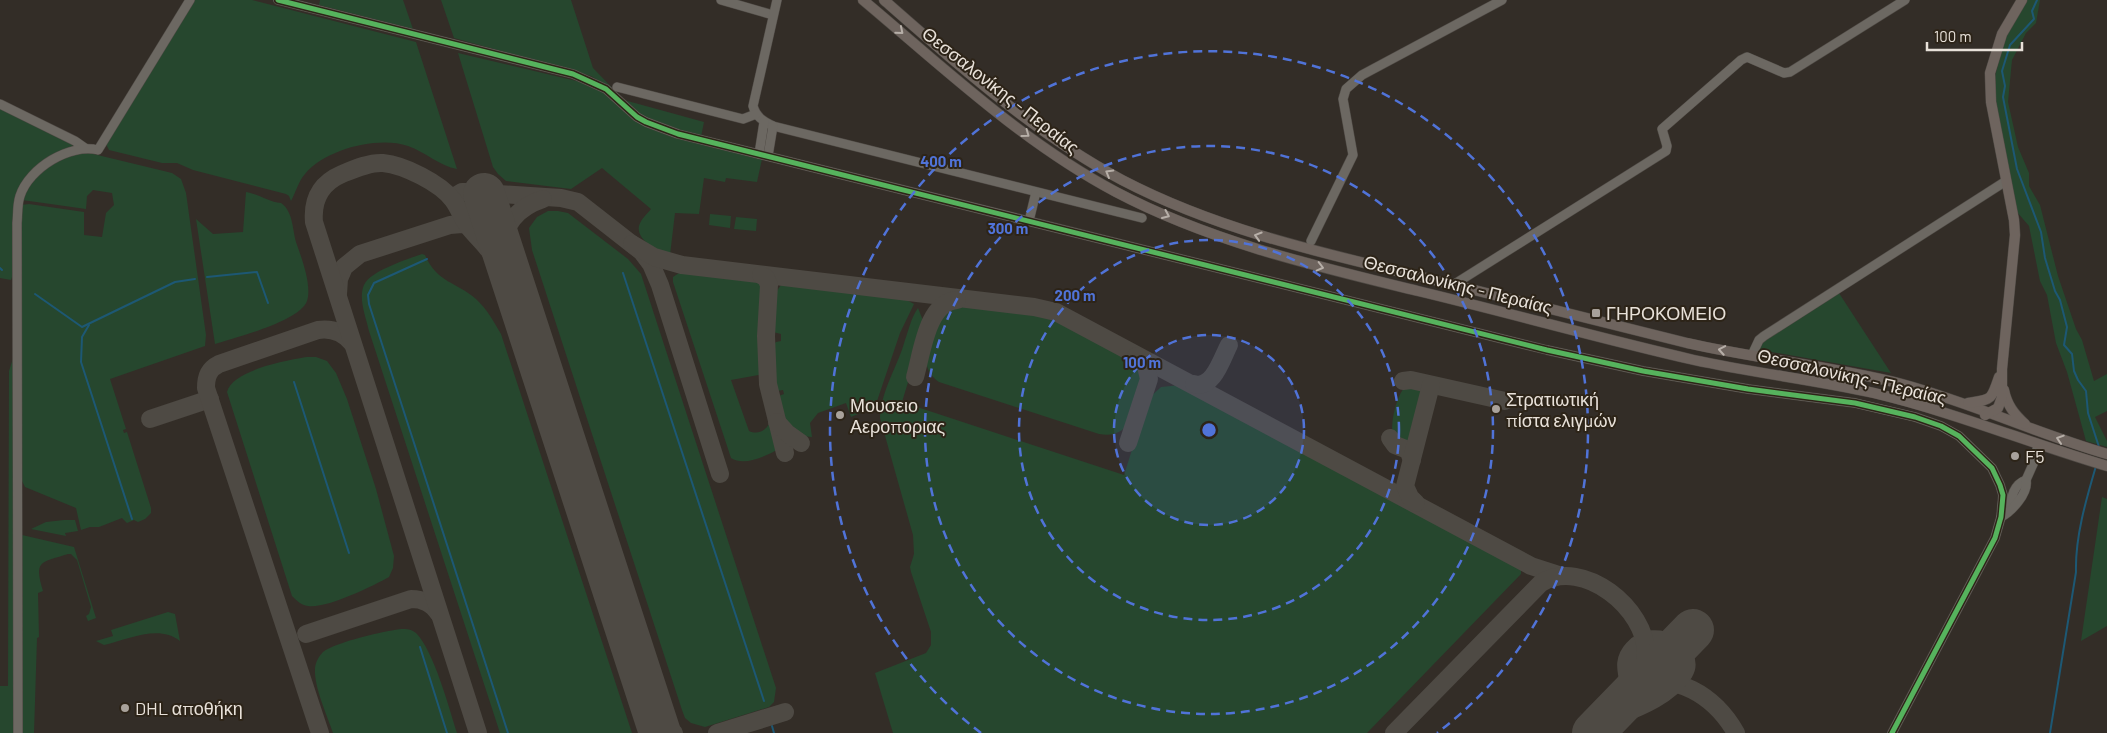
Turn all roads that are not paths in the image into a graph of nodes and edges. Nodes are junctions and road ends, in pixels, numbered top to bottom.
1 (190, 0) edge
2 (278, 0) edge
3 (721, 0) edge
4 (777, 0) edge
5 (863, 0) edge
6 (884, 0) edge
7 (1502, 0) edge
8 (1905, 0) edge
9 (2022, 0) edge
10 (773, 15) junction
11 (617, 87) dead end
12 (0, 104) edge
13 (756, 114) junction
14 (768, 124) junction
15 (85, 148) junction
16 (764, 155) junction
17 (2006, 181) junction
18 (1036, 192) junction
19 (1142, 218) dead end
20 (1029, 221) junction
21 (1310, 242) dead end
22 (1453, 285) junction
23 (1752, 355) junction
24 (2002, 369) junction
25 (2003, 385) junction
26 (1965, 404) junction
27 (1990, 413) junction
28 (1965, 419) junction
29 (2032, 429) junction
30 (2038, 445) junction
31 (2107, 454) edge
32 (2107, 466) edge
33 (2012, 496) junction
34 (2001, 517) junction
35 (18, 733) edge
36 (1892, 733) edge

1 - 15 street
2 - 16 street
3 - 10 street
4 - 10 street
5 -> 28 main road, Θεσσαλονίκης - Περαίας
22 -> 6 main road, Θεσσαλονίκης - Περαίας
7 - 21 street
8 - 22 street
9 - 17 main road
10 - 13 street
11 - 13 street
12 - 15 street
13 - 14 street
14 - 16 street
14 - 18 street
15 - 35 street
16 - 20 street
17 - 23 street
17 - 24 main road
18 - 19 street
18 - 20 street
20 - 33 street
23 -> 22 main road, Θεσσαλονίκης - Περαίας
23 - 26 main road, Θεσσαλονίκης - Περαίας
24 - 25 main road
24 - 26 main road
25 - 27 main road
25 - 29 main road
26 - 27 main road, Θεσσαλονίκης - Περαίας
27 - 28 main road
27 - 29 main road, Θεσσαλονίκης - Περαίας
28 - 30 main road, Θεσσαλονίκης - Περαίας
31 -> 29 main road, Θεσσαλονίκης - Περαίας
30 - 32 main road, Θεσσαλονίκης - Περαίας
30 - 33 street
33 - 34 street
33 - 34 street
34 - 36 street

